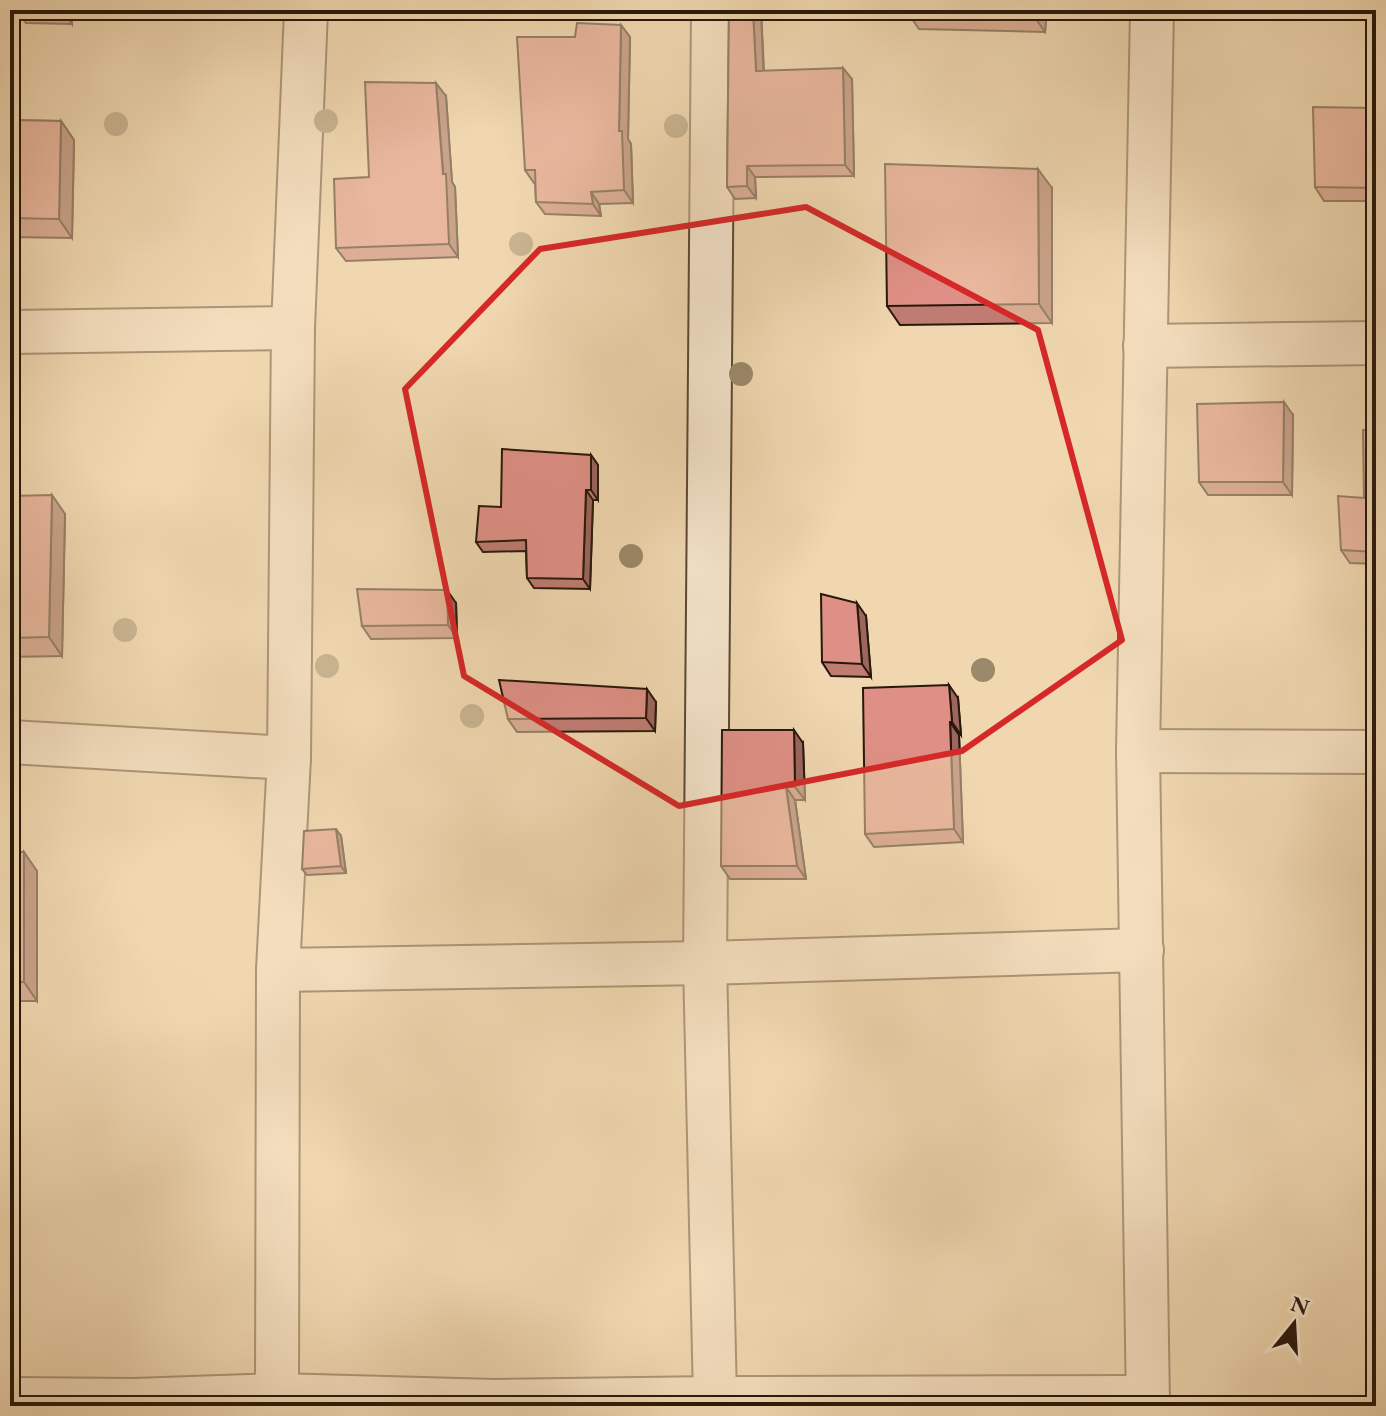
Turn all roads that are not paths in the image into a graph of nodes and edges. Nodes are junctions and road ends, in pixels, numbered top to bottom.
1 (306, 10) edge
2 (713, 10) edge
3 (1152, 10) edge
4 (293, 328) junction
5 (10, 332) edge
6 (1376, 343) edge
7 (1145, 346) junction
8 (10, 742) edge
9 (1138, 751) junction
10 (1376, 752) edge
11 (289, 758) junction
12 (1142, 950) junction
13 (705, 963) junction
14 (278, 970) junction
15 (277, 1395) junction
16 (715, 1398) junction
17 (10, 1399) edge
18 (1148, 1401) edge
19 (134, 1403) edge
20 (495, 1404) edge

1 - 4 street
2 - 13 street
3 - 7 street
4 - 5 street
4 - 11 street
6 - 7 street
7 - 9 street
8 - 11 street
9 - 10 street
9 - 12 street
11 - 14 street
12 - 13 street
12 - 18 street
13 - 14 street
13 - 16 street
14 - 15 street
15 - 19 street
15 - 20 street
16 - 18 street
16 - 20 street
17 - 19 street

